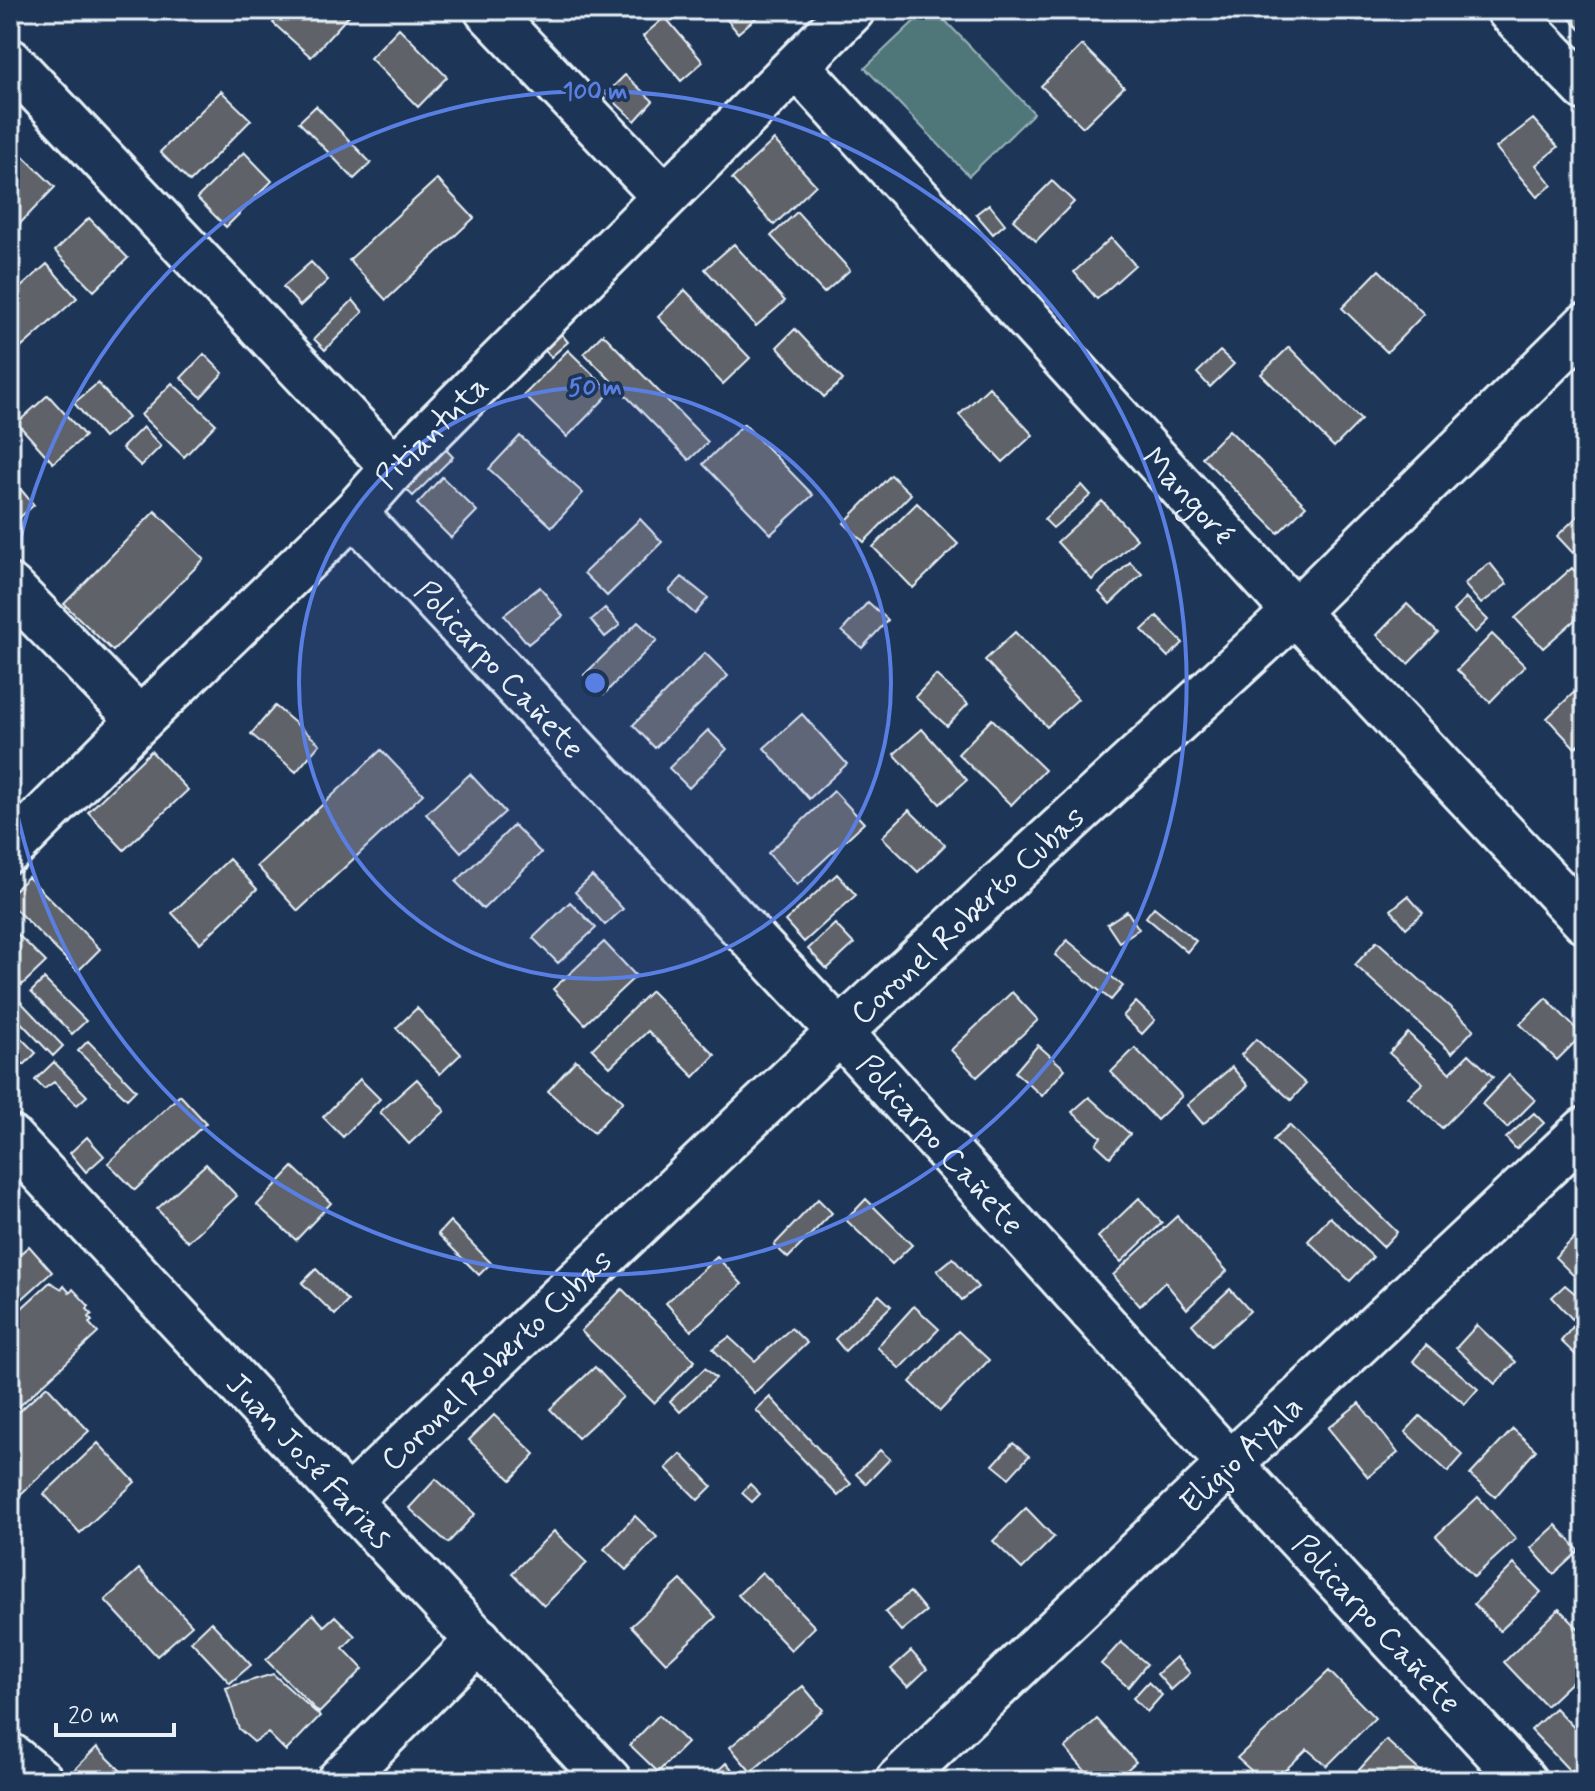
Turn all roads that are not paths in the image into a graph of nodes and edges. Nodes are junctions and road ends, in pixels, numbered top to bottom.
1 (487, 10) edge
2 (852, 10) edge
3 (1509, 10) edge
4 (10, 61) edge
5 (798, 67) junction
6 (1585, 88) edge
7 (664, 196) junction
8 (1585, 326) edge
9 (394, 468) junction
10 (354, 513) junction
11 (10, 587) edge
12 (1295, 612) junction
13 (140, 720) junction
14 (10, 850) edge
15 (1585, 921) edge
16 (840, 1032) junction
17 (1585, 1130) edge
18 (10, 1138) edge
19 (1230, 1464) junction
20 (348, 1500) junction
21 (479, 1640) junction
22 (10, 1756) edge
23 (41, 1781) edge
24 (339, 1781) edge
25 (609, 1781) edge
26 (898, 1781) edge
27 (1524, 1781) edge

1 - 7 street
2 - 5 street, Pitiantuta
3 - 6 street
4 - 9 street
5 - 7 street, Pitiantuta
5 - 12 street, Mangoré
7 - 9 street, Pitiantuta
8 - 12 street, Coronel Roberto Cubas
9 - 10 street, Pitiantuta
10 - 13 street, Pitiantuta
10 - 16 street, Policarpo Cañete
11 - 13 street
12 - 15 street, Mangoré
12 - 16 street, Coronel Roberto Cubas
13 - 14 street, Pitiantuta
16 - 19 street, Policarpo Cañete
16 - 20 street, Coronel Roberto Cubas
17 - 19 street, Eligio Ayala
18 - 20 street, Juan José Farias
19 - 26 street, Eligio Ayala
19 - 27 street, Policarpo Cañete
20 - 21 street, Juan José Farias
21 - 24 street
21 - 25 street, Juan José Farias
22 - 23 street

